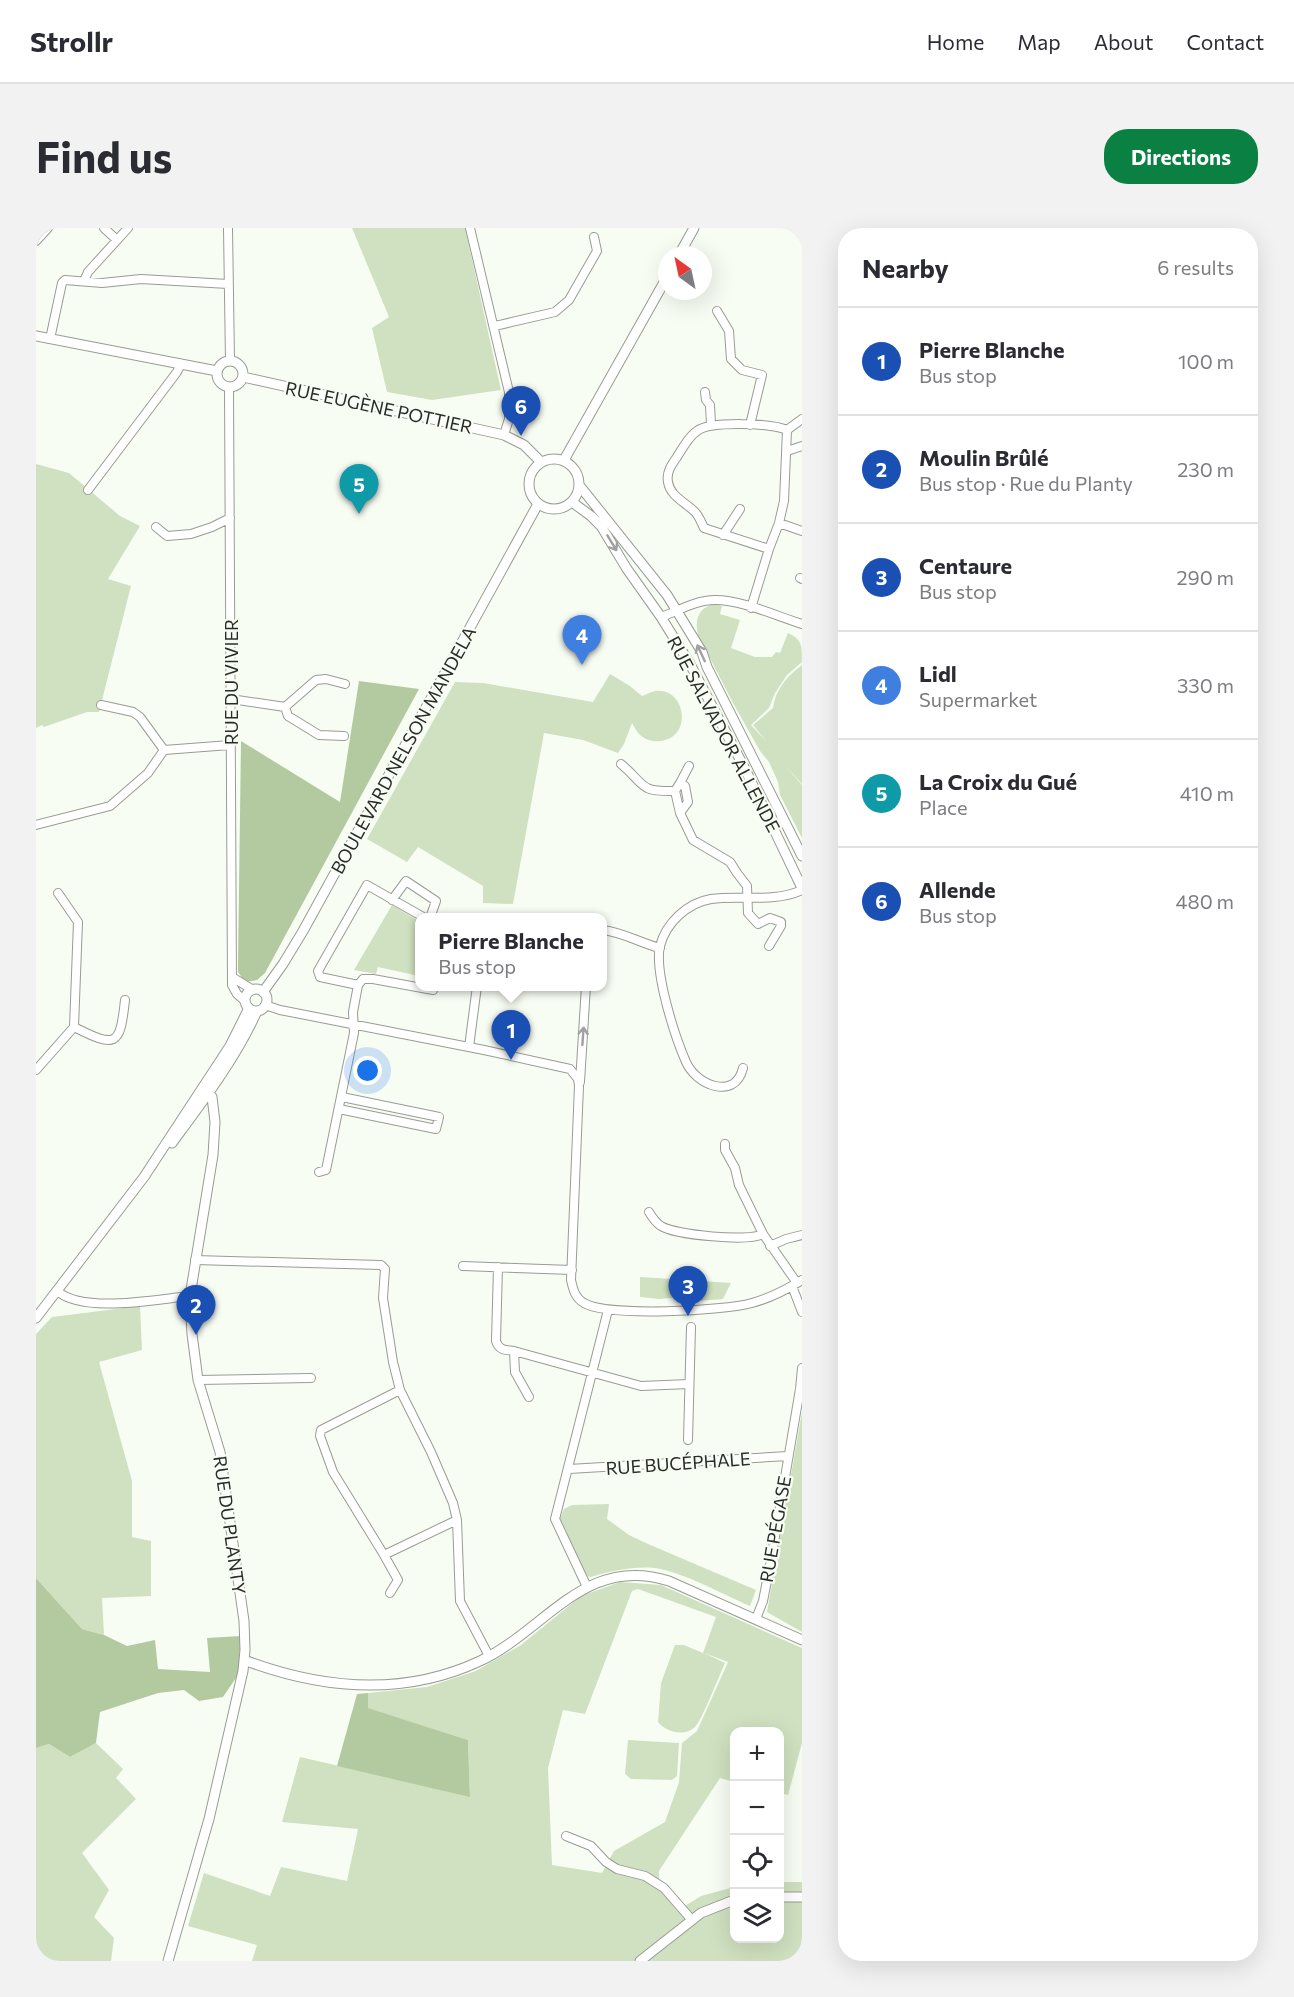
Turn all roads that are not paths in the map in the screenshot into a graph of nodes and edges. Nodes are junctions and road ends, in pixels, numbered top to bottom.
1 (48, 228) edge
2 (104, 228) edge
3 (128, 228) edge
4 (228, 228) edge
5 (470, 228) edge
6 (694, 228) edge
7 (594, 237) dead end
8 (117, 240) junction
9 (36, 241) edge
10 (684, 246) edge
11 (84, 281) junction
12 (228, 284) junction
13 (658, 293) edge
14 (719, 314) dead end
15 (495, 326) junction
16 (36, 336) edge
17 (50, 339) junction
18 (230, 361) junction
19 (181, 364) junction
20 (217, 371) junction
21 (243, 377) junction
22 (229, 387) junction
23 (705, 392) dead end
24 (802, 419) edge
25 (711, 425) junction
26 (750, 425) junction
27 (787, 430) junction
28 (504, 435) junction
29 (802, 446) edge
30 (787, 451) junction
31 (564, 460) junction
32 (541, 462) junction
33 (579, 485) junction
34 (88, 490) dead end
35 (572, 502) junction
36 (538, 504) junction
37 (740, 509) dead end
38 (230, 518) junction
39 (779, 523) junction
40 (156, 527) dead end
41 (802, 531) edge
42 (723, 535) junction
43 (769, 549) junction
44 (752, 608) junction
45 (677, 611) junction
46 (661, 618) junction
47 (802, 624) edge
48 (345, 684) dead end
49 (231, 699) junction
50 (100, 705) dead end
51 (285, 707) junction
52 (344, 736) dead end
53 (230, 745) junction
54 (164, 750) junction
55 (621, 764) dead end
56 (689, 766) dead end
57 (680, 783) junction
58 (675, 791) junction
59 (680, 813) junction
60 (36, 825) edge
61 (802, 856) edge
62 (802, 889) edge
63 (58, 893) dead end
64 (747, 898) junction
65 (392, 900) junction
66 (417, 913) edge
67 (430, 913) edge
68 (607, 931) edge
69 (769, 946) dead end
70 (660, 948) junction
71 (232, 977) junction
72 (358, 986) junction
73 (415, 987) edge
74 (258, 991) junction
75 (476, 991) edge
76 (586, 991) edge
77 (125, 1000) dead end
78 (254, 1006) junction
79 (353, 1025) junction
80 (74, 1027) junction
81 (469, 1047) junction
82 (743, 1068) dead end
83 (36, 1070) edge
84 (579, 1086) junction
85 (206, 1090) junction
86 (342, 1097) junction
87 (339, 1109) junction
88 (725, 1144) dead end
89 (319, 1172) dead end
90 (650, 1212) dead end
91 (763, 1234) junction
92 (802, 1234) edge
93 (770, 1246) junction
94 (195, 1260) junction
95 (463, 1266) dead end
96 (498, 1266) junction
97 (572, 1270) junction
98 (797, 1283) edge
99 (57, 1291) junction
100 (190, 1296) junction
101 (40, 1305) edge
102 (608, 1310) junction
103 (802, 1312) edge
104 (36, 1318) edge
105 (691, 1327) dead end
106 (514, 1351) junction
107 (802, 1368) edge
108 (593, 1373) junction
109 (311, 1378) dead end
110 (198, 1380) junction
111 (689, 1384) junction
112 (400, 1390) junction
113 (529, 1397) dead end
114 (688, 1440) dead end
115 (788, 1456) junction
116 (569, 1469) junction
117 (457, 1520) junction
118 (384, 1555) junction
119 (587, 1587) junction
120 (390, 1593) dead end
121 (756, 1618) junction
122 (802, 1640) edge
123 (489, 1656) junction
124 (244, 1660) junction
125 (566, 1836) dead end
126 (784, 1897) edge
127 (802, 1897) edge
128 (730, 1902) edge
129 (691, 1919) junction
130 (168, 1961) edge
131 (640, 1961) edge

1 - 9 street
2 - 8 street
3 - 8 street
4 - 12 street
5 - 15 street
6 - 10 street
7 - 15 street
8 - 11 street
11 - 12 street
11 - 17 street
12 - 18 street
13 - 31 street
14 - 26 street
15 - 28 street
16 - 17 street
17 - 19 street
18 - 20 street
18 - 21 street
19 - 20 street
19 - 34 street
20 - 22 street
21 - 22 street
21 - 28 street, RUE EUGÈNE POTTIER
22 - 38 street, RUE DU VIVIER
23 - 25 street
24 - 27 street
25 - 26 street
25 - 42 street
26 - 27 street
27 - 30 street
28 - 32 street, RUE EUGÈNE POTTIER
29 - 30 street
30 - 39 street
31 - 32 street
31 - 33 street
32 - 36 street
33 - 35 street
33 - 45 street, RUE SALVADOR ALLENDE
35 - 36 street
35 -> 46 street, RUE SALVADOR ALLENDE
36 - 74 street, BOULEVARD NELSON MANDELA
37 - 42 street
38 - 40 street
38 - 49 street, RUE DU VIVIER
39 - 41 street
39 - 43 street
42 - 43 street
43 - 44 street
44 - 45 street
44 - 47 street
45 - 46 street
61 -> 45 street, RUE SALVADOR ALLENDE
46 - 62 street, RUE SALVADOR ALLENDE
48 - 51 street
49 - 51 street
49 - 53 street, RUE DU VIVIER
50 - 54 street
51 - 52 street
53 - 54 street
53 - 71 street, RUE DU VIVIER
54 - 60 street
55 - 58 street
56 - 57 street
57 - 58 street
57 - 59 street
58 - 59 street
59 - 64 street
62 - 64 street
63 - 80 street
64 - 69 street
64 - 70 street
65 - 66 street
65 - 67 street
65 - 72 street
68 - 70 street
70 - 82 street
71 - 74 street
71 - 78 street, RUE DU VIVIER
72 - 73 street
72 - 79 street
74 - 78 street
74 - 78 street, BOULEVARD NELSON MANDELA
75 - 81 street
84 -> 76 street
77 - 80 street
78 - 79 street
78 - 85 street, BOULEVARD NELSON MANDELA
79 - 81 street
79 - 86 street
80 - 83 street
81 - 84 street
84 - 97 street
85 - 94 street, RUE DU PLANTY
85 - 99 street, BOULEVARD NELSON MANDELA
86 - 87 street
86 - 87 street
87 - 89 street
88 - 91 street
90 - 91 street
91 - 93 street
92 - 93 street
93 - 98 street
94 - 100 street, RUE DU PLANTY
94 - 112 street
95 - 96 street
96 - 97 street
96 - 106 street
97 - 102 street
98 - 102 street
98 - 103 street
99 - 100 street
99 - 101 street, BOULEVARD NELSON MANDELA
100 - 110 street, RUE DU PLANTY
101 - 104 street, BOULEVARD NELSON MANDELA
102 - 108 street
105 - 111 street
106 - 108 street
106 - 113 street
107 - 115 street, RUE PÉGASE
108 - 111 street
108 - 116 street
109 - 110 street
110 - 124 street, RUE DU PLANTY
111 - 114 street
112 - 117 street
112 - 118 street
115 - 116 street, RUE BUCÉPHALE
115 - 121 street, RUE PÉGASE
116 - 119 street
117 - 118 street
117 - 123 street
118 - 120 street
119 - 121 street
119 - 123 street
121 - 122 street
123 - 124 street
124 - 130 street, RUE DU PLANTY
125 - 129 street
126 - 127 street
128 - 129 street
129 - 131 street

